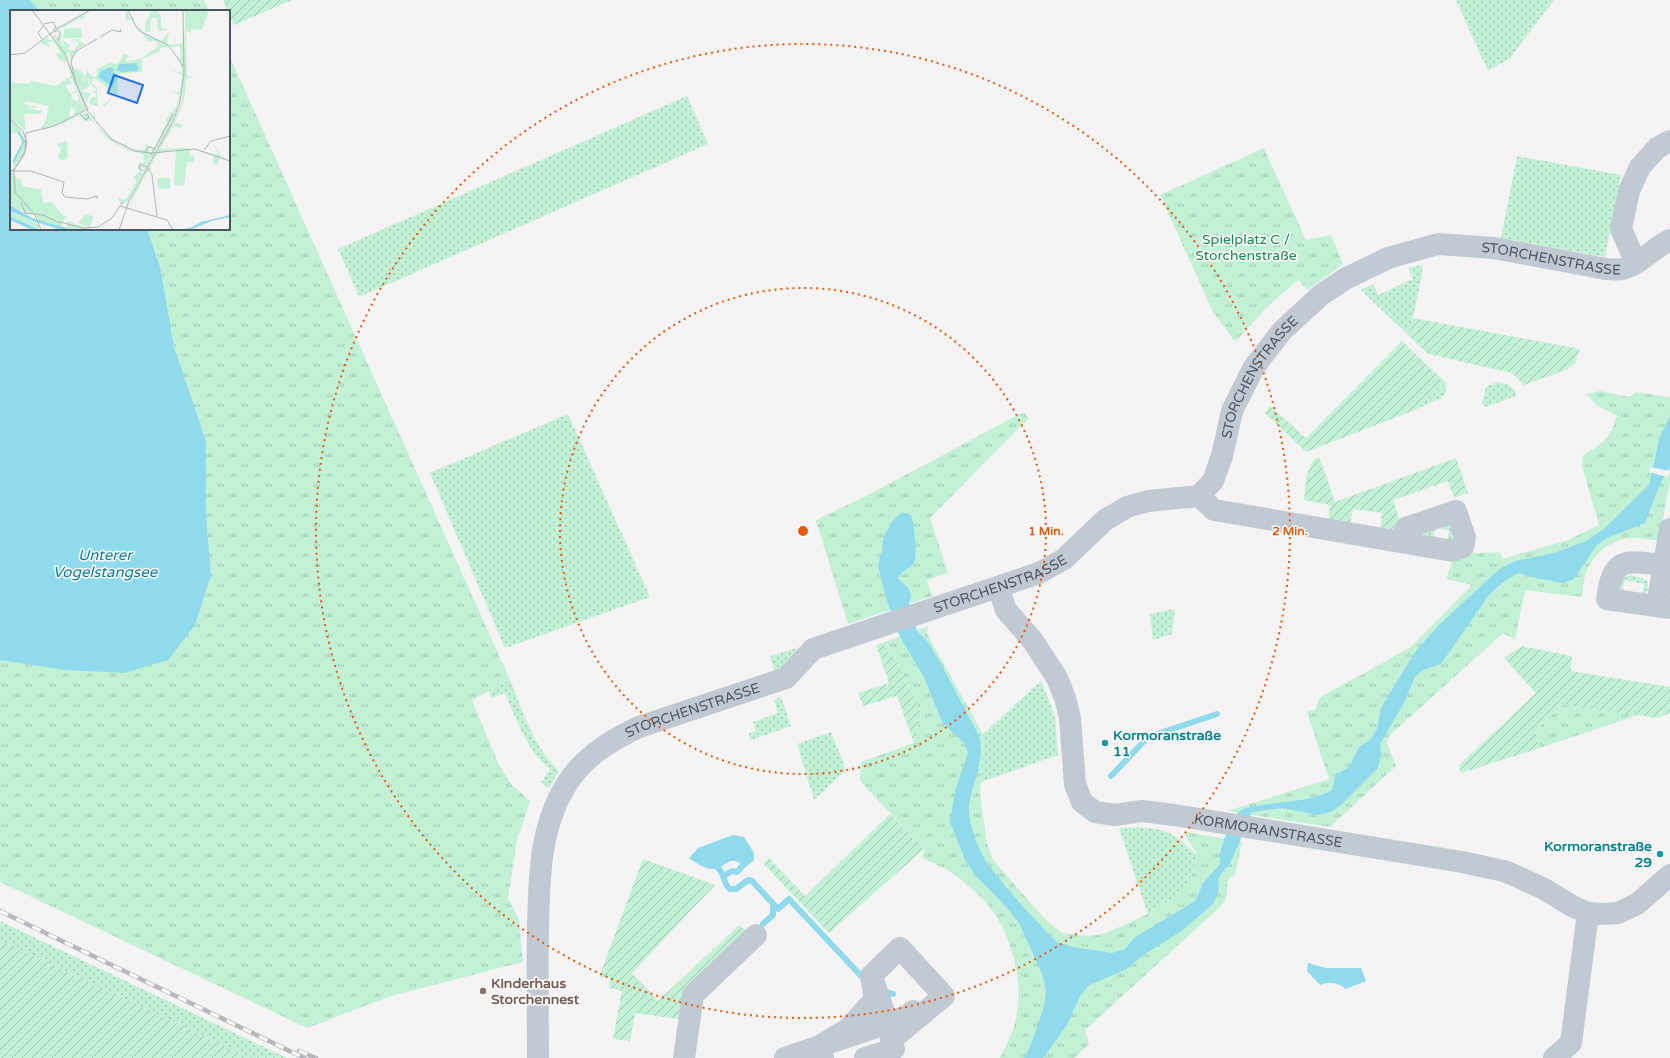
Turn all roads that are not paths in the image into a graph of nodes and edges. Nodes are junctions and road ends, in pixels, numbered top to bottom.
1 (1670, 141) edge
2 (1670, 240) edge
3 (1636, 262) junction
4 (1199, 496) junction
5 (1670, 529) edge
6 (1400, 541) dead end
7 (1664, 565) junction
8 (998, 587) junction
9 (1664, 607) edge
10 (1670, 875) edge
11 (1588, 913) junction
12 (756, 935) dead end
13 (888, 1023) dead end
14 (821, 1052) edge
15 (538, 1058) edge
16 (684, 1058) edge
17 (785, 1058) edge
18 (865, 1058) edge
19 (1554, 1058) edge

1 - 3 street
2 - 3 street, STORCHENSTRASSE
3 - 4 street, STORCHENSTRASSE
4 - 6 street
4 - 8 street, STORCHENSTRASSE
5 - 7 street
7 - 9 street
7 - 9 street
8 - 11 street, KORMORANSTRASSE
8 - 15 street, STORCHENSTRASSE
10 - 11 street, KORMORANSTRASSE
11 - 19 street
12 - 16 street
13 - 14 street
14 - 17 street
14 - 18 street

